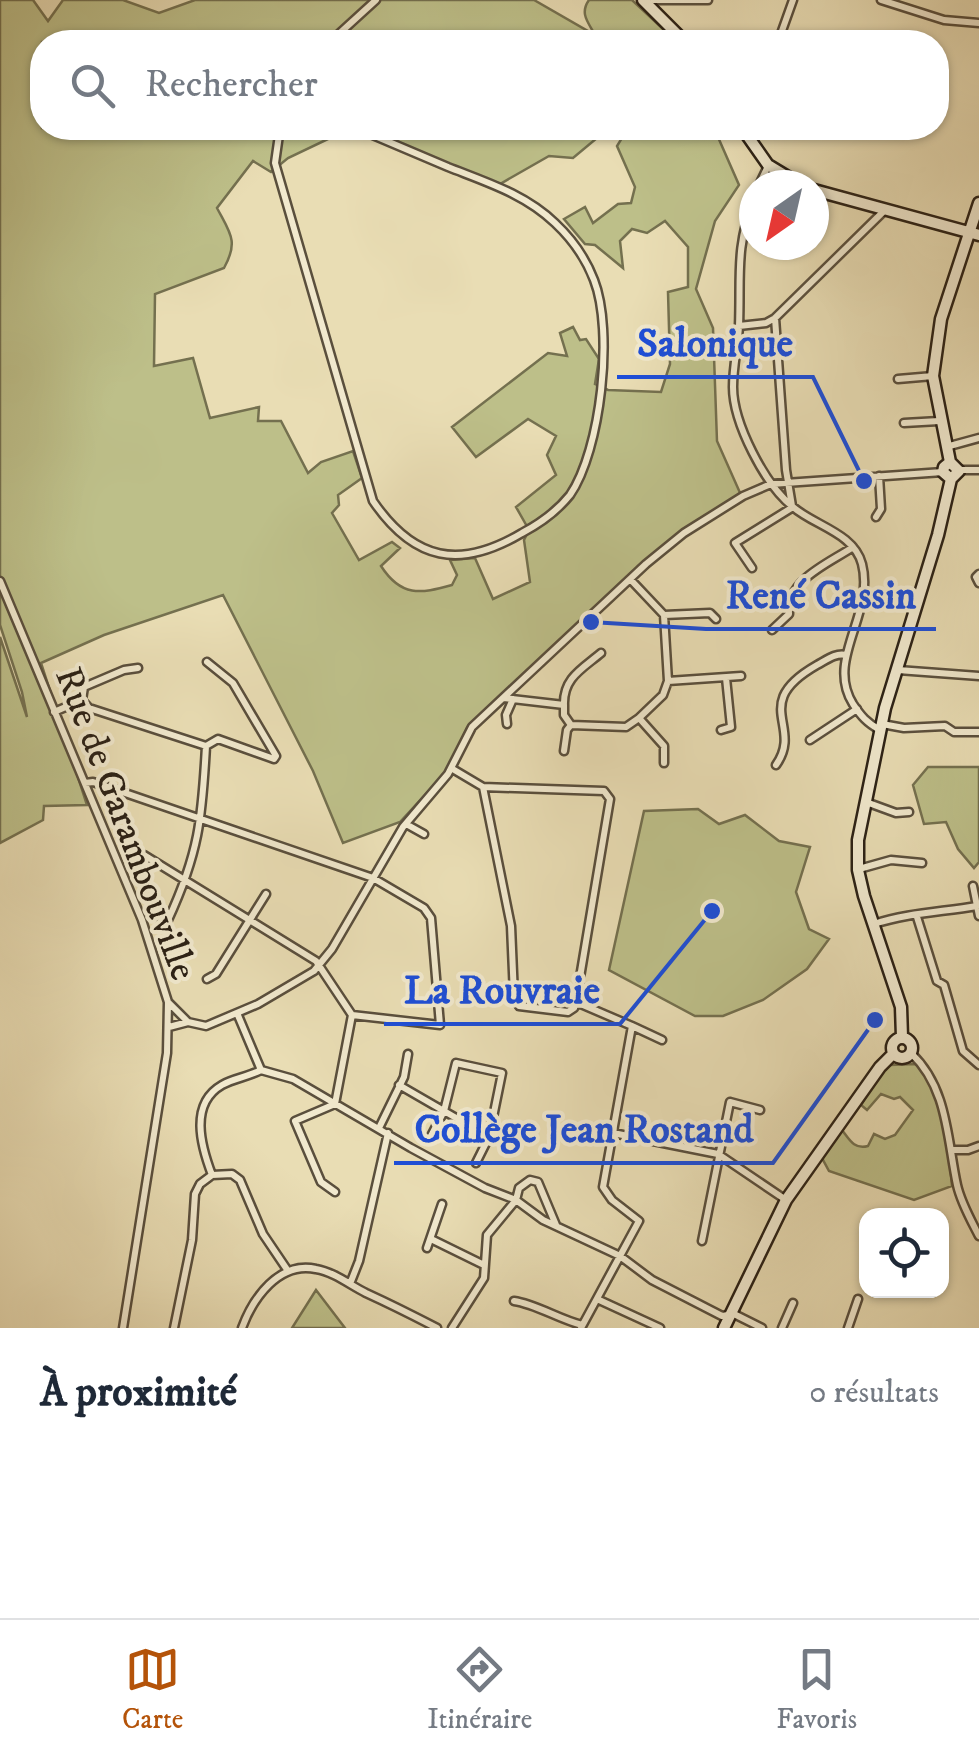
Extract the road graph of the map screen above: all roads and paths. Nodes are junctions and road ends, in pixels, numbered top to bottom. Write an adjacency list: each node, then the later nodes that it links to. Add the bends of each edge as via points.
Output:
1 (376, 0): 8 (street)
2 (643, 0): 6 (street)
3 (708, 0): 6 (street)
4 (793, 0): 10 (street)
5 (881, 0): 7 (street)
6 (656, 4): 9 (street)
7 (979, 24)
8 (343, 30)
9 (676, 30)
10 (782, 30)
11 (278, 140): 12 (street, via 275,164 373,500 390,526 431,551 458,557 496,549 569,496 595,436 604,338 594,280 570,240 532,204)
12 (385, 140)
13 (750, 140): 14 (street)
14 (768, 165): 15 (street); 16 (street)
15 (766, 170)
16 (776, 170)
17 (829, 194): 19 (street)
18 (979, 203): 20 (street)
19 (886, 209): 20 (street); 22 (street)
20 (974, 233): 24 (street, via 941,318)
21 (739, 255): 23 (street)
22 (775, 318): 23 (street); 33 (street)
23 (739, 326): 34 (street, via 733,390 738,417)
24 (932, 376): 25 (street); 26 (street)
25 (898, 379)
26 (939, 421): 27 (street); 29 (street)
27 (904, 423)
28 (979, 438): 29 (street)
29 (946, 447): 31 (street)
30 (979, 470): 31 (street)
31 (951, 471): 32 (street); 50 (street)
32 (879, 476): 33 (street); 36 (street)
33 (788, 481): 34 (street); 35 (street)
34 (771, 484): 35 (street); 40 (street, via 684,533)
35 (793, 507): 37 (street); 38 (street, via 735,542)
36 (876, 517)
37 (853, 547): 45 (street, via 795,586 790,614); 47 (street, via 864,591)
38 (752, 568)
39 (979, 574): 42 (street)
40 (630, 579): 43 (street); 55 (street)
41 (0, 581): 60 (street, Rue de Garambouville)
42 (979, 583)
43 (664, 615): 44 (street); 54 (street)
44 (716, 618)
45 (772, 630)
46 (600, 653): 58 (street, via 568,681)
47 (846, 654): 59 (street, via 842,682); 73 (street, via 823,661 784,692 784,754)
48 (207, 662): 67 (street, via 233,683)
49 (138, 668): 56 (street, via 84,688)
50 (897, 670): 52 (street); 64 (street)
51 (741, 676): 53 (street)
52 (979, 676)
53 (726, 678): 54 (street); 65 (street, via 731,728)
54 (668, 681): 61 (street)
55 (502, 698): 57 (street); 74 (street, via 472,727)
56 (82, 700): 60 (street); 69 (street, via 89,708)
57 (513, 700): 58 (street); 62 (street)
58 (564, 704): 63 (street)
59 (857, 710): 64 (street); 68 (street)
60 (54, 712): 75 (street, Rue de Garambouville)
61 (639, 718): 63 (street, via 626,728); 72 (street, via 664,746)
62 (507, 724)
63 (571, 725): 71 (street)
64 (880, 726): 66 (street); 77 (street)
65 (721, 730)
66 (979, 732)
67 (265, 739): 70 (street); 70 (street, via 274,759)
68 (810, 740)
69 (206, 746): 70 (street, via 218,739); 79 (street)
70 (245, 750)
71 (564, 751)
72 (664, 763)
73 (776, 765)
74 (452, 768): 76 (street); 80 (street)
75 (85, 783): 79 (street); 97 (street, Rue de Garambouville)
76 (483, 787): 98 (street, via 518,1006 568,1012); 98 (street, via 608,794)
77 (865, 802): 78 (street); 84 (street)
78 (910, 812)
79 (202, 819): 85 (street); 86 (street)
80 (406, 824): 81 (street); 85 (street)
81 (424, 834)
82 (136, 856): 86 (street)
83 (922, 863): 84 (street, via 892,860)
84 (858, 870): 94 (street)
85 (373, 878): 95 (street); 100 (street, via 430,914 440,1025)
86 (186, 881): 92 (street); 93 (street)
87 (973, 886): 89 (street)
88 (266, 894): 92 (street)
89 (976, 906): 90 (street); 91 (street)
90 (979, 916)
91 (918, 917): 94 (street); 109 (street, via 962,1051)
92 (250, 919): 95 (street); 96 (street)
93 (160, 924)
94 (874, 924): 104 (street, via 901,1006)
95 (320, 965): 99 (street); 100 (street)
96 (207, 979)
97 (168, 1002): 101 (street); 103 (street, Rue de Garambouville)
98 (576, 1002): 102 (street)
99 (238, 1013): 101 (street, via 206,1026); 110 (street)
100 (352, 1015): 114 (street)
101 (188, 1022): 103 (street)
102 (632, 1026): 105 (street); 120 (street)
103 (169, 1027): 145 (street, Rue de Garambouville)
104 (902, 1037): 106 (street, via 912,1043); 108 (street, via 893,1044)
105 (662, 1040)
106 (911, 1053): 108 (street); 124 (street, via 932,1080)
107 (408, 1054): 111 (street)
108 (894, 1054): 130 (street)
109 (979, 1065)
110 (261, 1070): 114 (street, via 293,1079); 127 (street, via 221,1086 204,1106 201,1134)
111 (399, 1086): 116 (street); 118 (street)
112 (732, 1089): 113 (street)
113 (730, 1102): 115 (street); 125 (street)
114 (335, 1104): 118 (street); 128 (street, via 294,1121 322,1182)
115 (760, 1110)
116 (444, 1111): 121 (street); 121 (street, via 456,1063 502,1073); 122 (street)
117 (583, 1127): 120 (street)
118 (379, 1128): 119 (street)
119 (388, 1133): 129 (street); 138 (street)
120 (612, 1133): 125 (street); 135 (street, via 603,1187 639,1221)
121 (489, 1137): 126 (street)
122 (430, 1138)
123 (979, 1146): 124 (street)
124 (952, 1150): 133 (street, via 958,1186)
125 (718, 1154): 130 (street); 134 (street)
126 (476, 1163)
127 (212, 1174): 137 (street, via 240,1180); 146 (street, via 195,1194)
128 (335, 1192)
129 (516, 1200): 132 (street); 132 (street, via 519,1188 538,1182); 136 (street, via 487,1234)
130 (786, 1200): 143 (street)
131 (442, 1204): 136 (street, via 429,1243)
132 (556, 1227): 135 (street)
133 (979, 1236)
134 (702, 1242)
135 (620, 1256): 139 (street); 143 (street, via 652,1280)
136 (484, 1266): 149 (street, via 484,1278)
137 (288, 1272): 138 (street, via 317,1269); 147 (street, via 257,1297)
138 (350, 1284): 148 (street)
139 (597, 1299): 144 (street); 150 (street)
140 (858, 1299): 154 (street)
141 (514, 1301): 144 (street)
142 (792, 1303): 153 (street)
143 (730, 1315): 151 (street); 152 (street)
144 (581, 1326)
145 (123, 1328)
146 (174, 1328)
147 (242, 1328)
148 (437, 1328)
149 (452, 1328)
150 (660, 1328)
151 (724, 1328)
152 (762, 1328)
153 (782, 1328)
154 (848, 1328)

